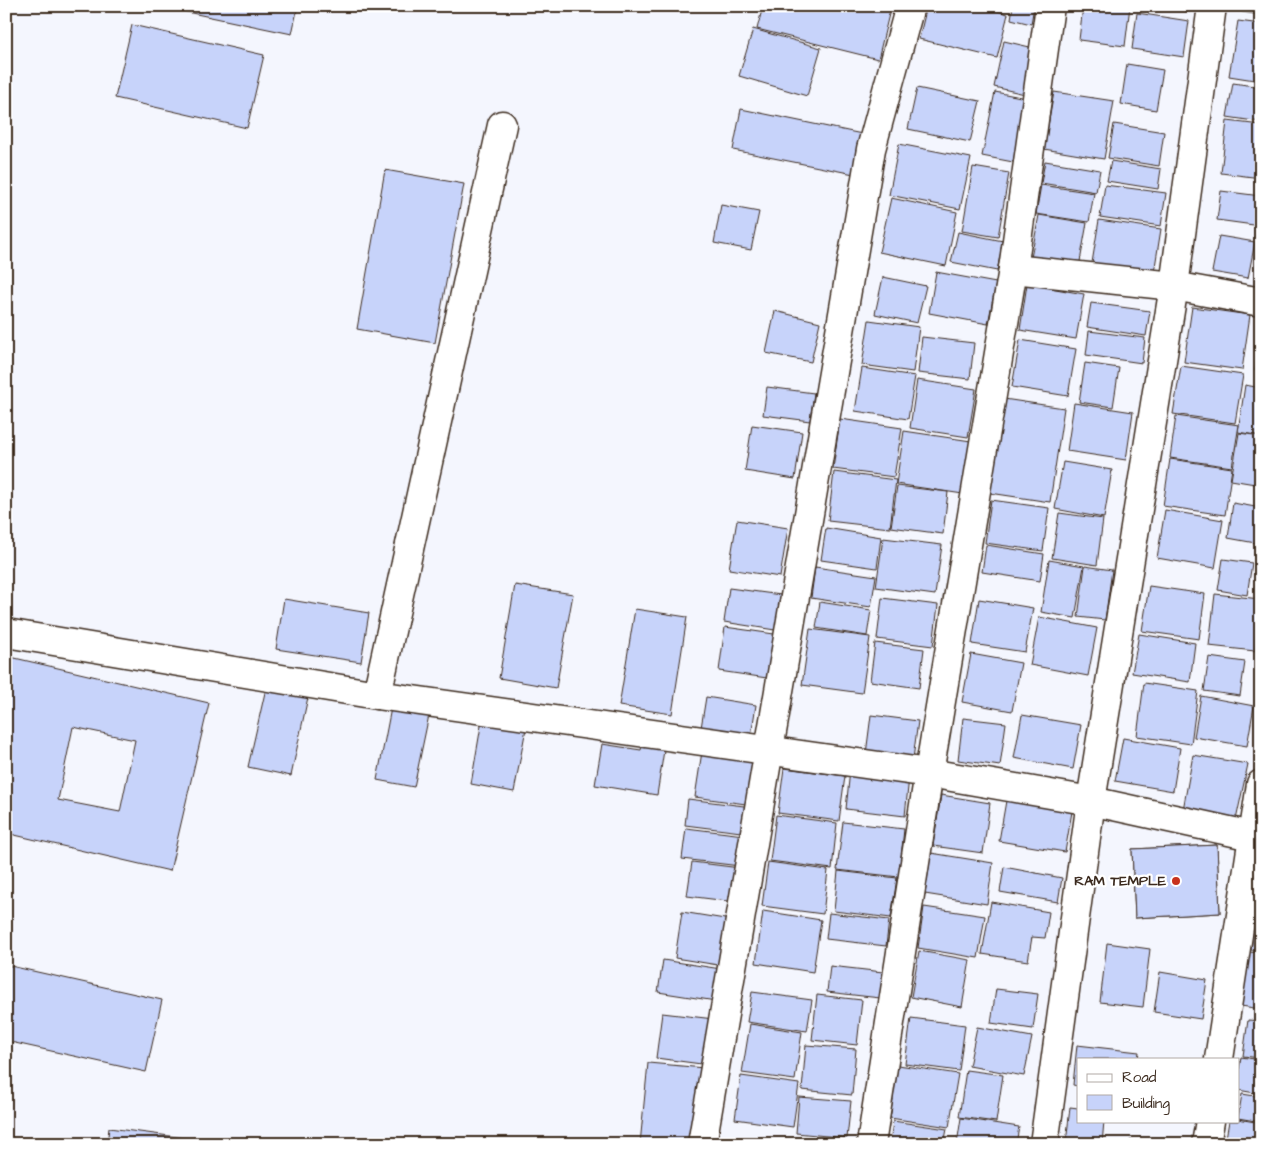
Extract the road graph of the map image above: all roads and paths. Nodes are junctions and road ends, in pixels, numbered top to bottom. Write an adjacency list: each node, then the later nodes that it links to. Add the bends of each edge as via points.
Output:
1 (910, 6): 10 (street, via 872,149)
2 (1050, 6): 5 (street)
3 (1212, 6): 6 (street)
4 (502, 126): 9 (street)
5 (1013, 269): 6 (street); 11 (street)
6 (1174, 286): 7 (street); 13 (street)
7 (1261, 302)
8 (6, 633): 9 (street)
9 (377, 695): 10 (street)
10 (770, 751): 11 (street); 17 (street)
11 (929, 773): 13 (street); 18 (street)
12 (1261, 784): 14 (street)
13 (1090, 801): 14 (street); 19 (street)
14 (1256, 837): 15 (street)
15 (1219, 1058)
16 (1210, 1122): 20 (street)
17 (702, 1144)
18 (871, 1144)
19 (1044, 1144)
20 (1206, 1144)

